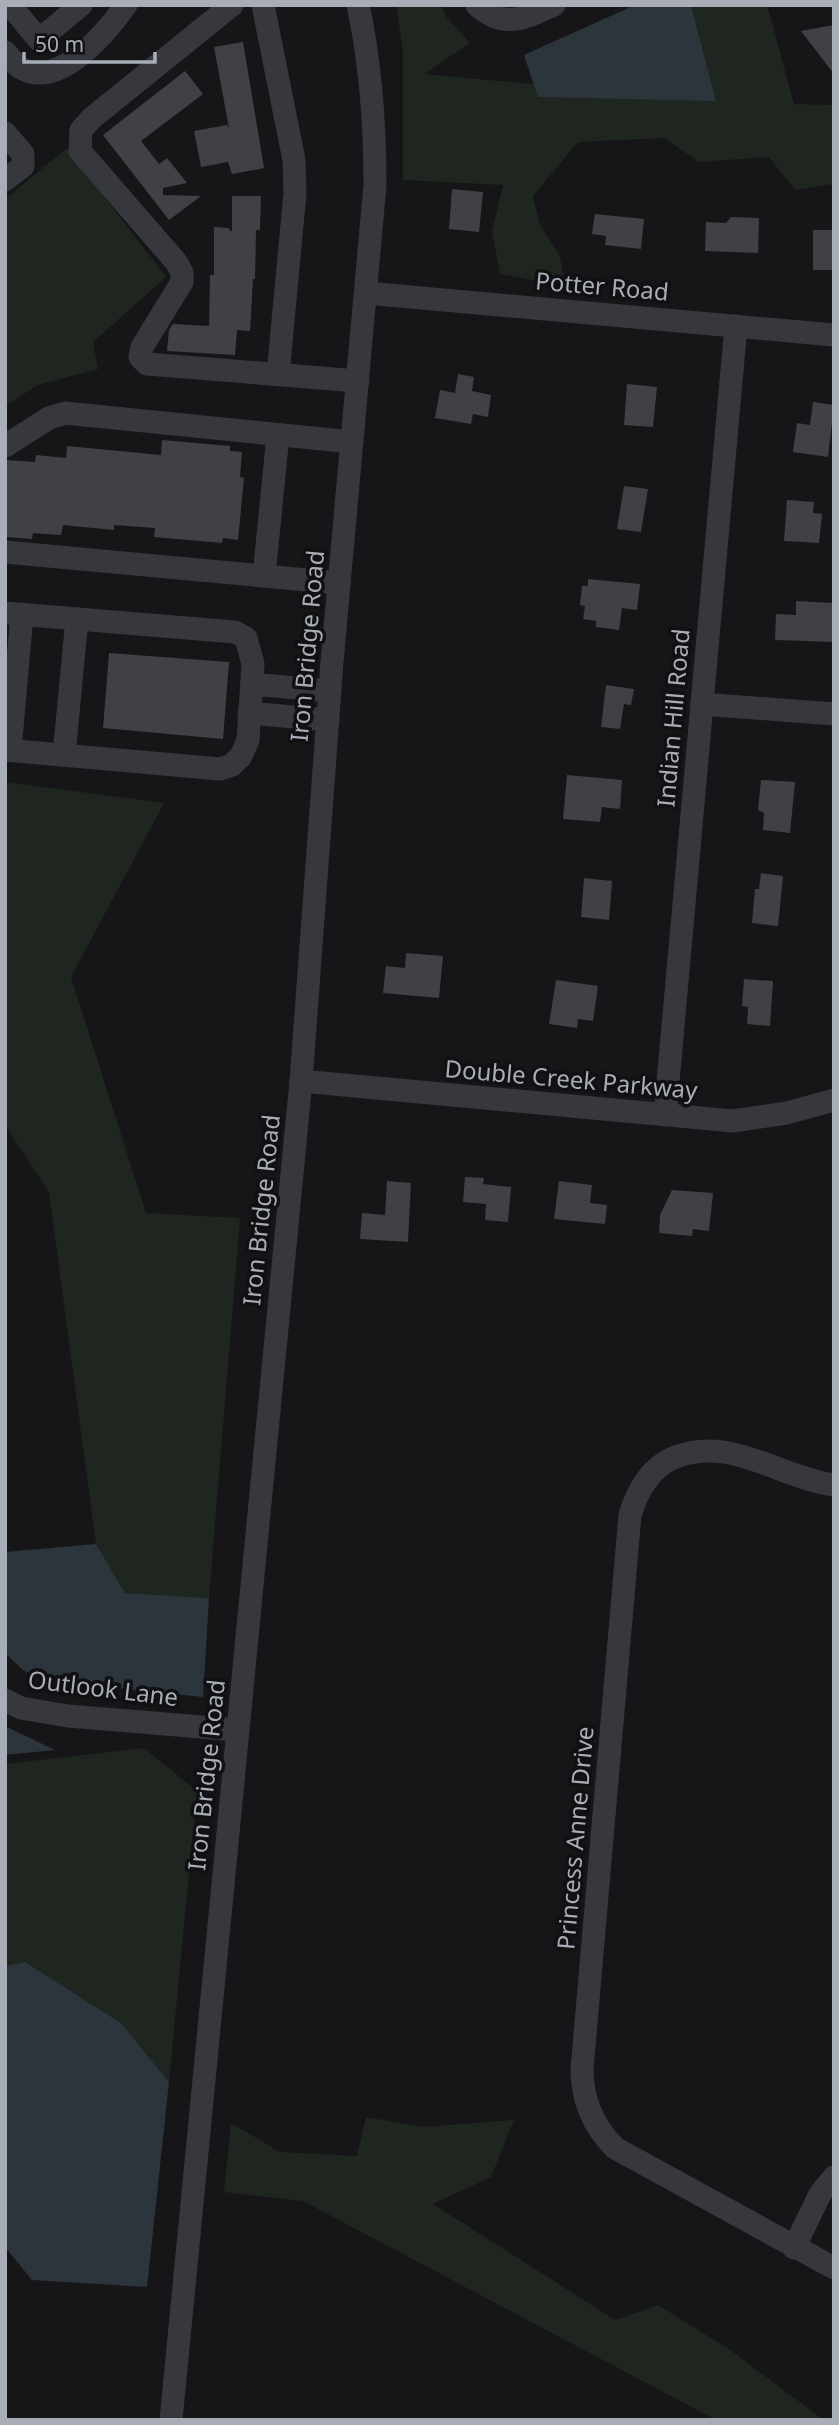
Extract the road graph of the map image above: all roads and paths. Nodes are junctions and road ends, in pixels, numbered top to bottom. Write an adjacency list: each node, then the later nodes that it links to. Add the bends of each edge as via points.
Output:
1 (10, 5): 7 (street, via 39,40)
2 (125, 5): 9 (street, via 110,27 56,70 22,69)
3 (232, 5): 15 (street, via 92,118 81,130 80,151 182,272 182,282 140,357 147,363)
4 (262, 5): 15 (street, via 294,160)
5 (358, 5): 12 (street, Iron Bridge Road, via 375,126)
6 (477, 5): 8 (street, via 488,15 505,20 523,19)
7 (80, 6)
8 (551, 6)
9 (5, 52)
10 (5, 133): 11 (street, via 23,154 23,166)
11 (5, 180)
12 (366, 293): 13 (street, Potter Road); 16 (street, Iron Bridge Road)
13 (736, 326): 14 (street, Potter Road); 27 (street, Indian Hill Road)
14 (834, 335)
15 (278, 374): 16 (street)
16 (358, 381): 18 (street, Iron Bridge Road)
17 (278, 435): 18 (street); 19 (street, via 65,413); 21 (street)
18 (352, 442): 22 (street, Iron Bridge Road)
19 (5, 446)
20 (5, 552): 21 (street)
21 (264, 576): 22 (street)
22 (340, 583): 26 (street, Iron Bridge Road)
23 (14, 614): 24 (street); 31 (street)
24 (77, 619): 25 (street, via 235,632 246,638 251,650); 32 (street)
25 (252, 684): 26 (street); 28 (street)
26 (330, 691): 30 (street, Iron Bridge Road)
27 (702, 704): 29 (street); 35 (street, Indian Hill Road)
28 (250, 713): 30 (street); 32 (street, via 248,740 241,756 220,769)
29 (834, 714)
30 (328, 720): 33 (street, Iron Bridge Road)
31 (8, 750): 32 (street)
32 (64, 755)
33 (301, 1081): 35 (street, Double Creek Parkway); 38 (street, Iron Bridge Road)
34 (834, 1100): 35 (street, Double Creek Parkway, via 745,1120)
35 (665, 1115)
36 (834, 1485): 40 (street, Princess Anne Drive, via 731,1452 699,1450 656,1469 635,1499 582,2069 593,2120 615,2148)
37 (5, 1700): 38 (street, Outlook Lane, via 21,1708 68,1716)
38 (238, 1730): 42 (street, Iron Bridge Road)
39 (834, 2177): 40 (street, via 820,2194)
40 (794, 2248): 41 (street, Princess Anne Drive)
41 (834, 2268)
42 (171, 2420)

